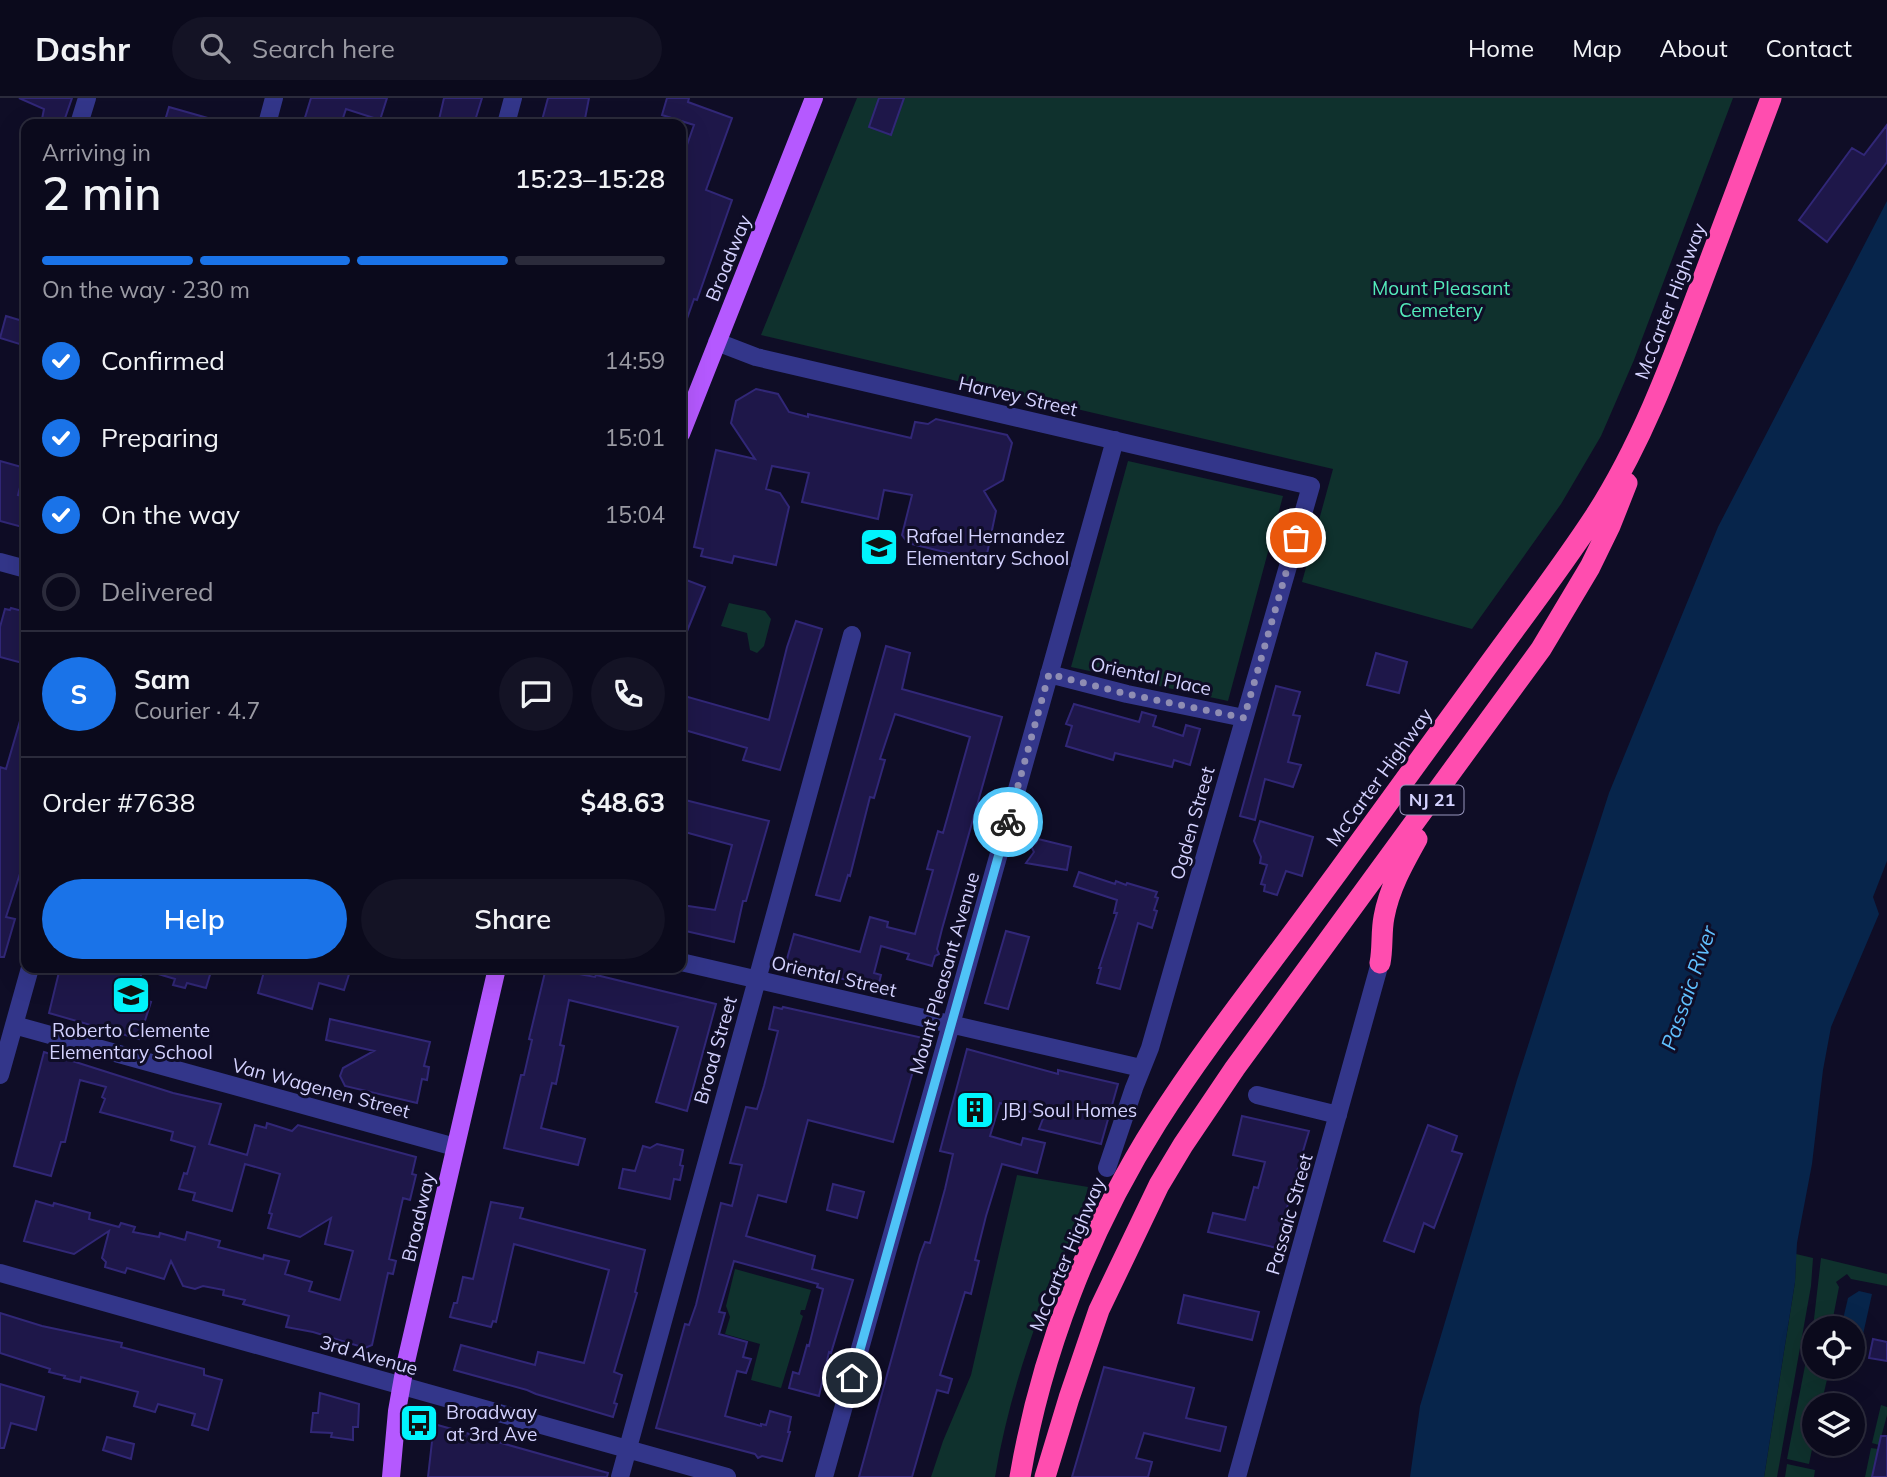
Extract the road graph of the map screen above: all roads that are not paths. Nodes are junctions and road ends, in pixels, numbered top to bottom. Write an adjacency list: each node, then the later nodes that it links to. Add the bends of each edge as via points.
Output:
1 (87, 98): 6 (street)
2 (274, 98): 7 (street)
3 (513, 98): 8 (street)
4 (814, 98): 9 (main road, Broadway)
5 (1771, 98): 18 (highway, McCarter Highway / NJ 21, via 1610,526 1566,610); 39 (highway, McCarter Highway / NJ 21, via 1675,354 1619,477 1536,599 1208,1047 1154,1127 1107,1213 1069,1298 1039,1391)
6 (81, 119)
7 (268, 119)
8 (507, 119)
9 (717, 342): 10 (main road, Broadway); 11 (street, Harvey Street, via 756,357)
10 (686, 421)
11 (1115, 440): 12 (street, Harvey Street); 16 (street, Mount Pleasant Avenue)
12 (1311, 486): 17 (street, Ogden Street)
13 (0, 562): 14 (street)
14 (21, 568)
15 (852, 635): 23 (street, Broad Street)
16 (1049, 674): 17 (street, Oriental Place); 25 (street, Mount Pleasant Avenue)
17 (1244, 718): 26 (street, Ogden Street)
18 (1458, 764): 20 (highway, via 1394,883 1384,917); 40 (highway, McCarter Highway / NJ 21, via 1228,1078 1160,1185 1099,1310)
19 (686, 963): 23 (street, Oriental Street)
20 (1380, 963): 29 (street, Passaic Street)
21 (29, 973): 24 (street)
22 (497, 973): 30 (main road, Broadway)
23 (757, 980): 25 (street, Oriental Street); 34 (street, Broad Street)
24 (14, 1025): 27 (street); 30 (street, Van Wagenen Street)
25 (951, 1025): 26 (street, Oriental Street); 38 (street, Mount Pleasant Avenue)
26 (1142, 1068): 31 (street, Ogden Street)
27 (0, 1075)
28 (1257, 1095): 29 (street)
29 (1338, 1115): 41 (street, Passaic Street)
30 (455, 1147): 33 (main road, Broadway)
31 (1107, 1168)
32 (0, 1273): 33 (street, 3rd Avenue)
33 (401, 1385): 34 (street, 3rd Avenue); 35 (main road, Broadway)
34 (626, 1449): 36 (street, Broad Street); 37 (street, 3rd Avenue)
35 (391, 1477)
36 (620, 1477)
37 (727, 1477)
38 (824, 1477)
39 (1020, 1477)
40 (1045, 1477)
41 (1237, 1477)

